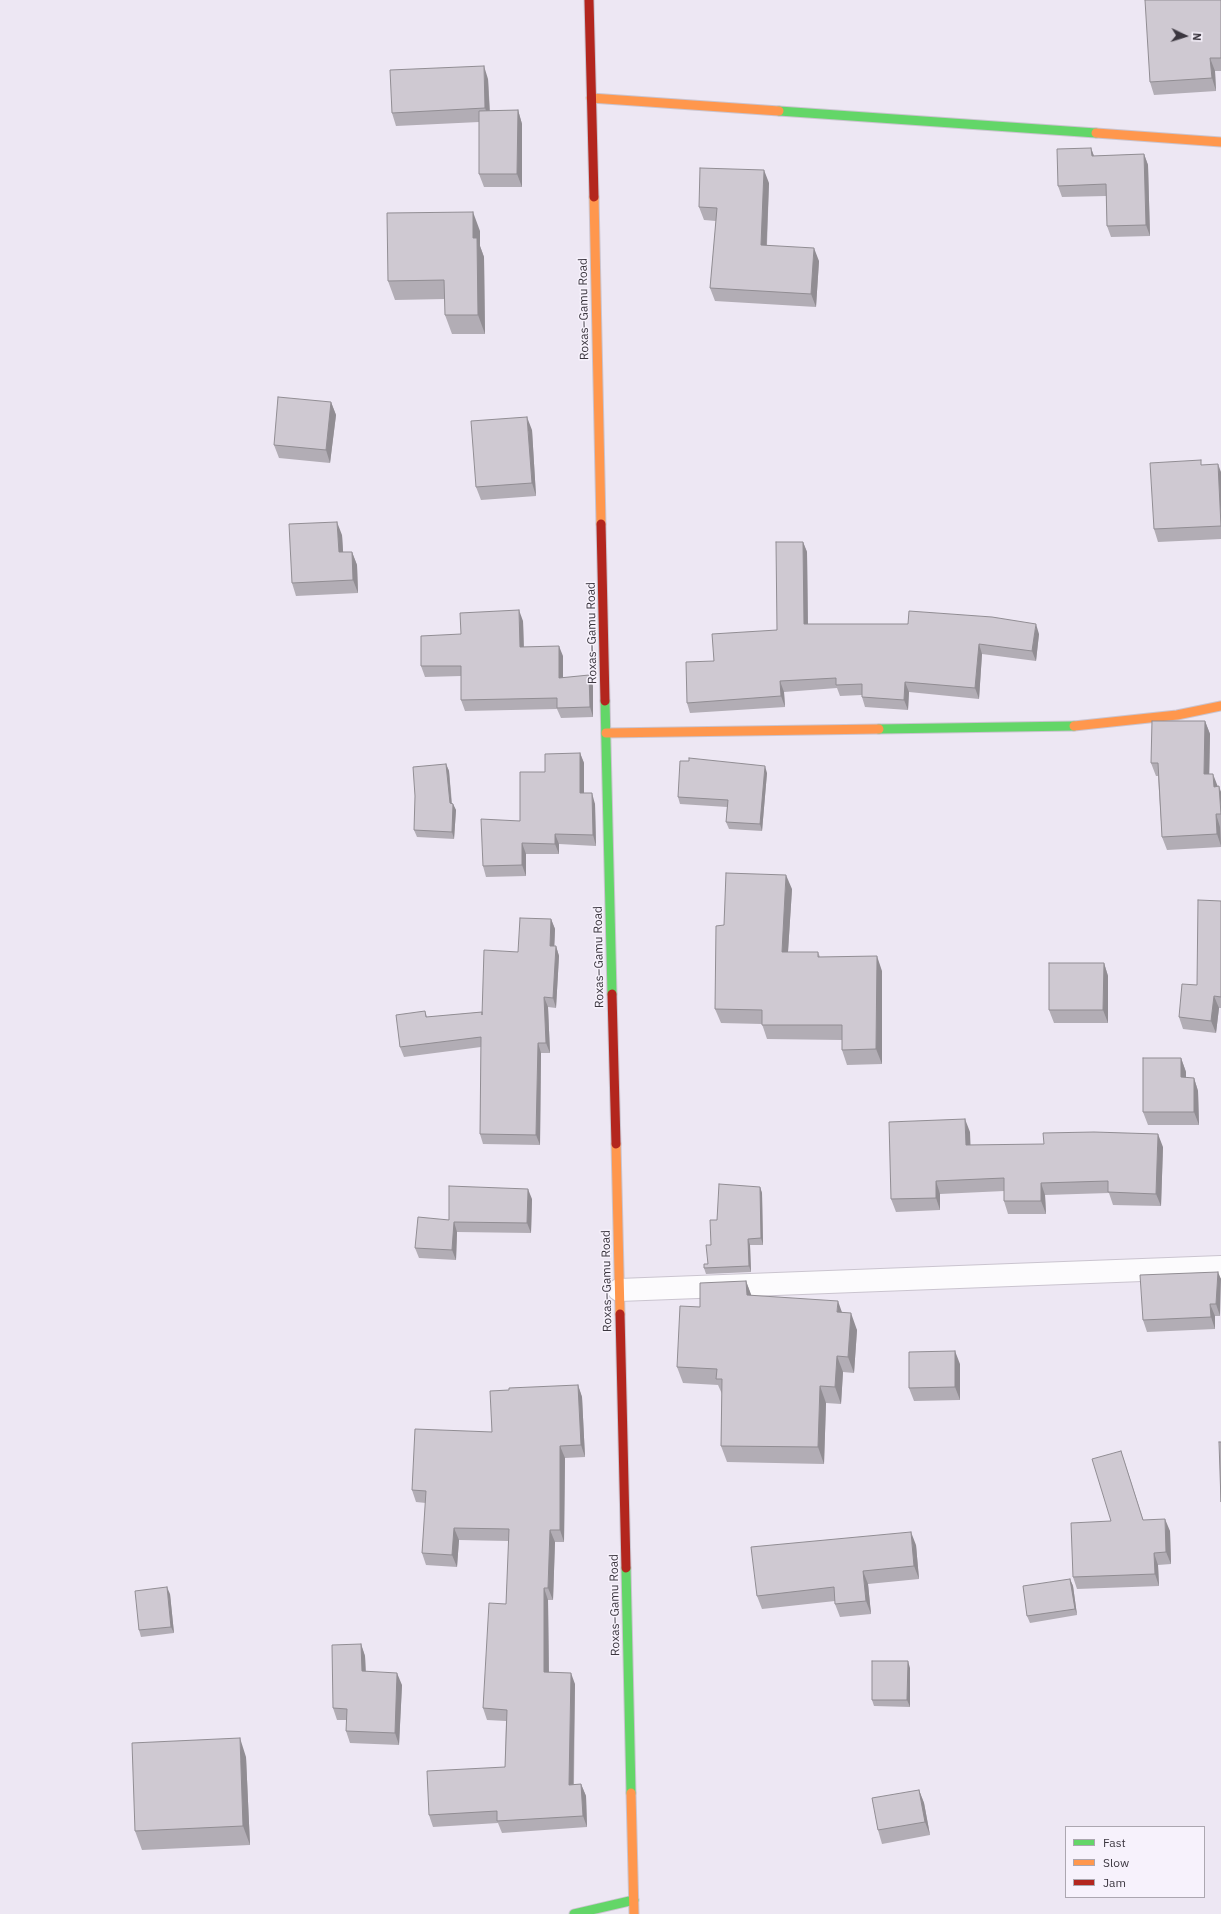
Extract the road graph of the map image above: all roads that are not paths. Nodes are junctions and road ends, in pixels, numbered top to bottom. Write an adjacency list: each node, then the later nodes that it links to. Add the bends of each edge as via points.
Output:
1 (589, 0): 2 (main road, Roxas–Gamu Road)
2 (591, 98): 3 (main road); 5 (main road, Roxas–Gamu Road)
3 (1221, 142)
4 (1221, 706): 5 (main road, via 1177,715 1083,726)
5 (606, 733): 7 (main road, Roxas–Gamu Road)
6 (1221, 1267): 7 (street)
7 (619, 1290): 8 (main road, Roxas–Gamu Road)
8 (634, 1900): 9 (main road); 10 (main road, Roxas–Gamu Road)
9 (574, 1914)
10 (634, 1914)

